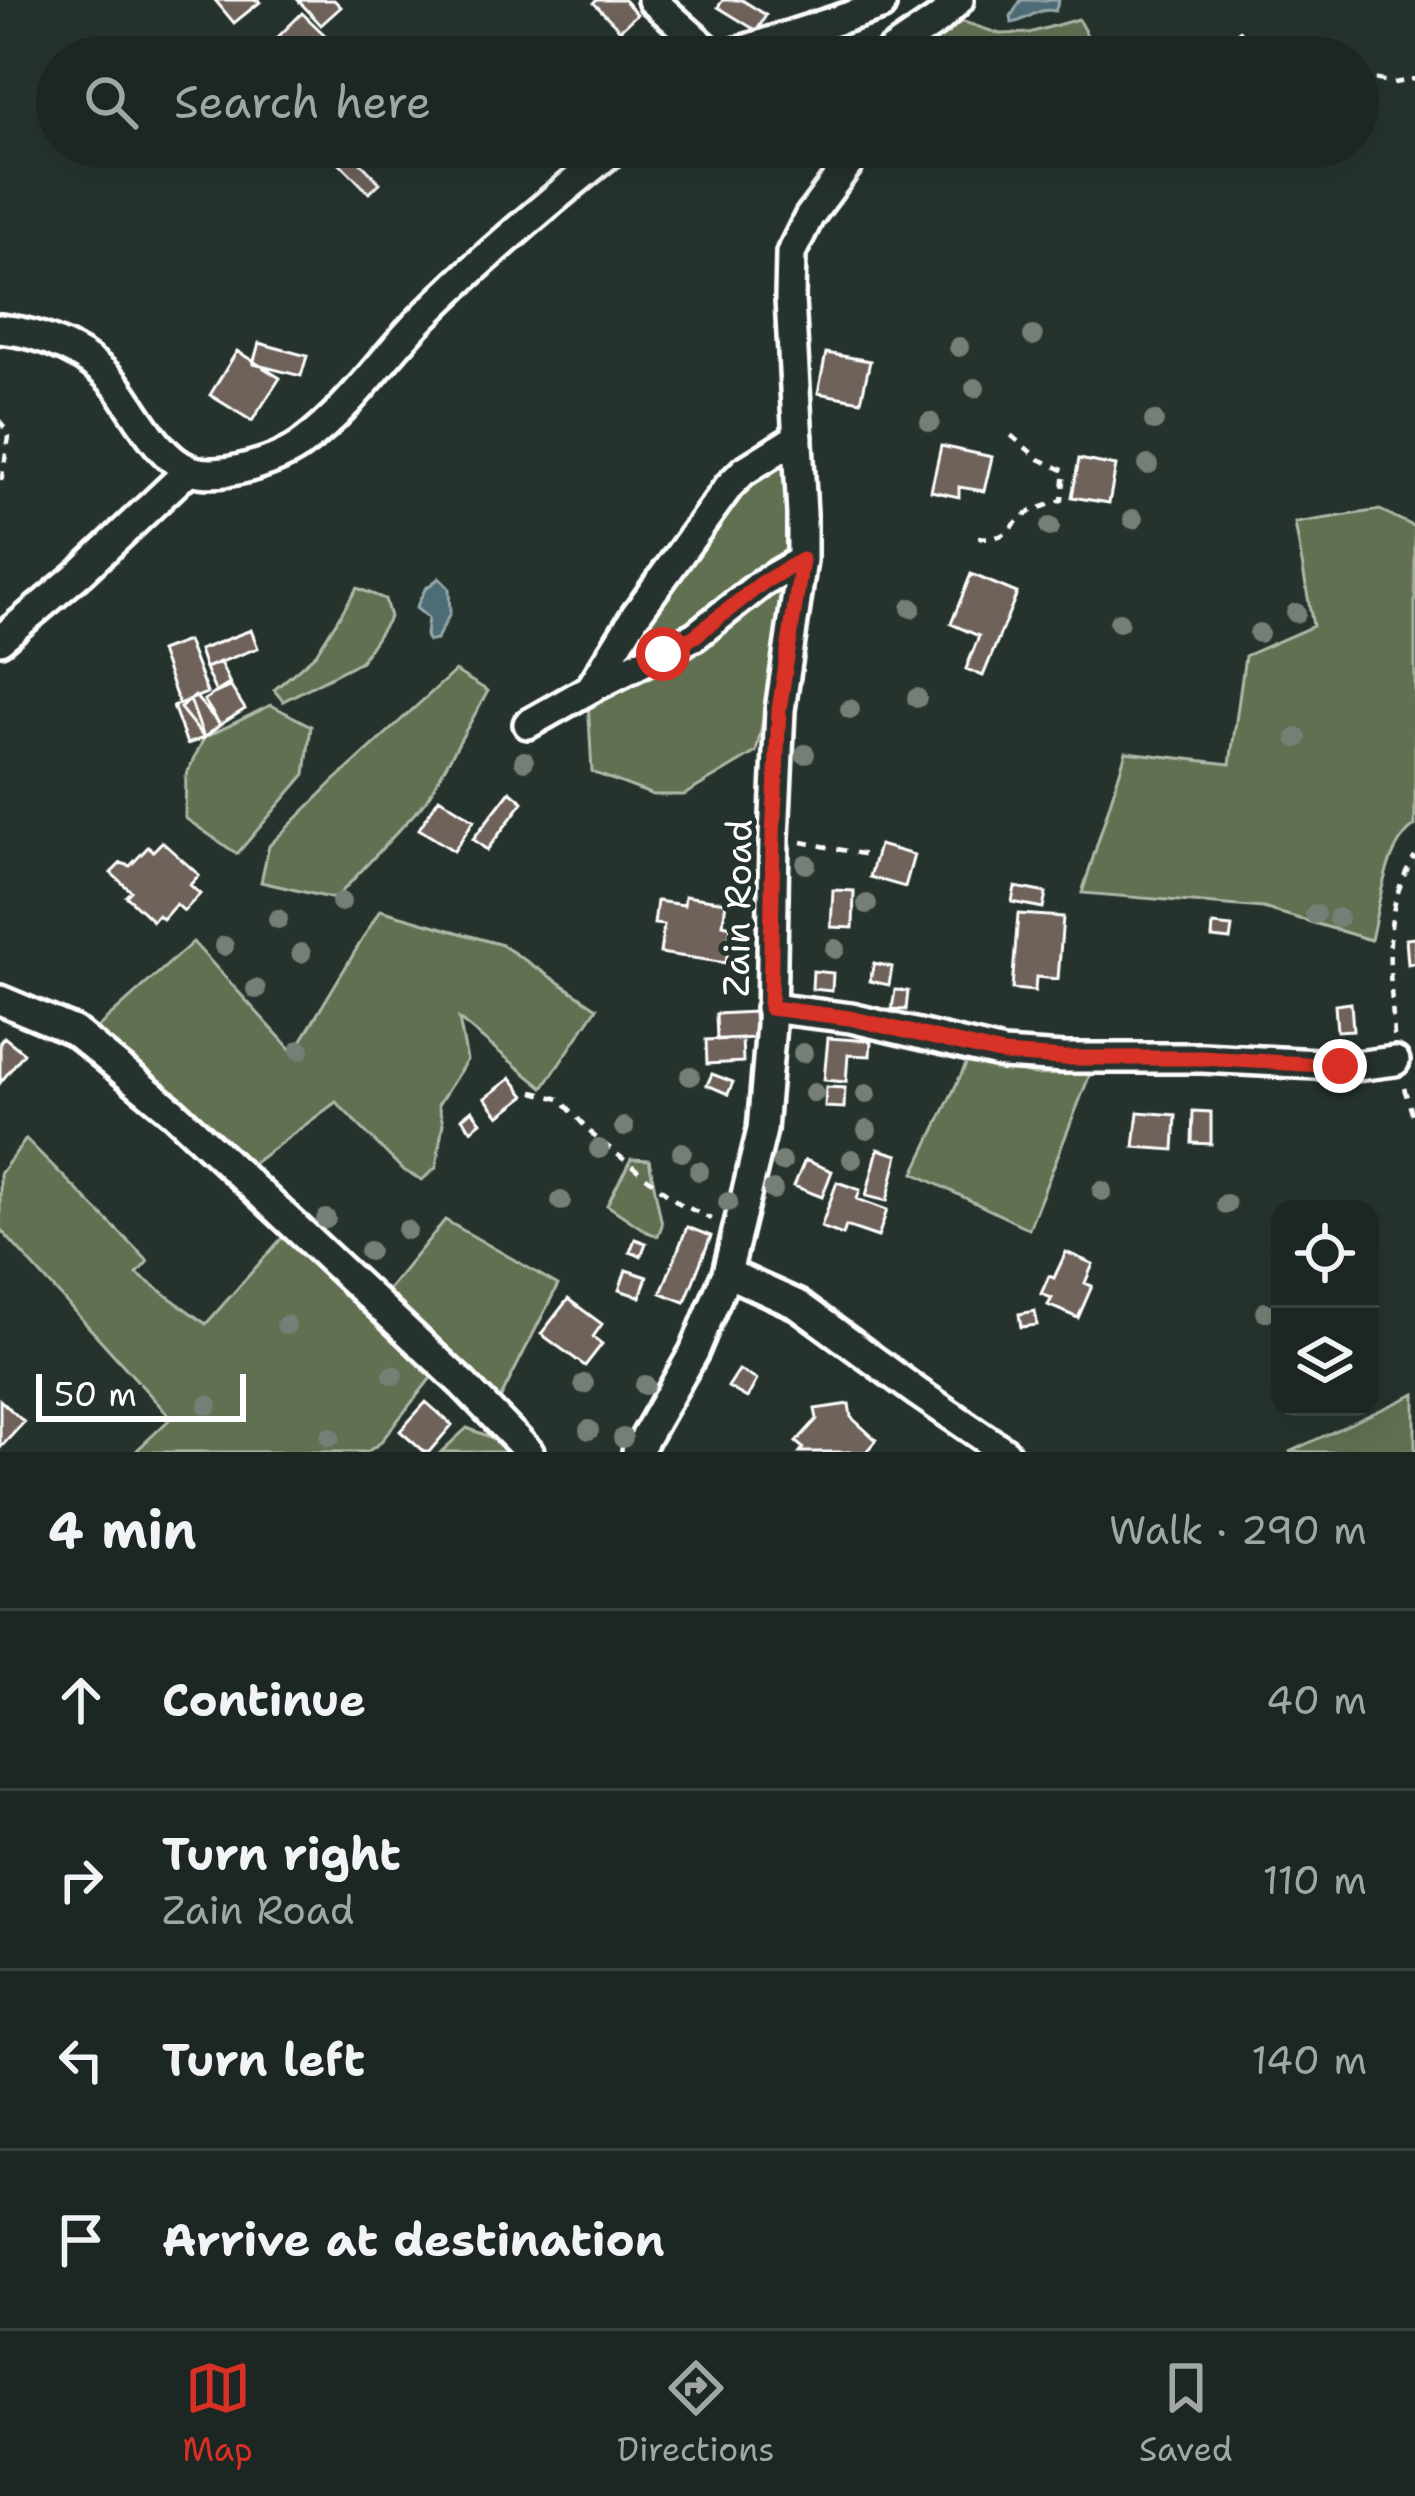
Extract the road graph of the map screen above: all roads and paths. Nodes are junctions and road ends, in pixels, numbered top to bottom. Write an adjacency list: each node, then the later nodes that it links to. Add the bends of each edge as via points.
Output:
1 (652, 0): 5 (street)
2 (959, 0): 8 (street)
3 (880, 3): 6 (street); 7 (street)
4 (1238, 30): 9 (path)
5 (694, 36)
6 (782, 36)
7 (886, 36)
8 (915, 36)
9 (1243, 36)
10 (1415, 79): 11 (path)
11 (1379, 80)
12 (591, 168): 18 (street, via 422,318 303,444 236,470)
13 (845, 168): 17 (street, Zain Road, via 791,253)
14 (0, 328): 18 (street, via 52,340 101,370 148,433)
15 (0, 420): 19 (path, via 9,437)
16 (1007, 432): 20 (path, via 1065,471 1061,500 1026,513 994,539)
17 (798, 437): 21 (street, Zain Road); 23 (street, via 729,486)
18 (189, 470): 22 (street)
19 (0, 488)
20 (978, 537)
21 (802, 560): 23 (street, via 695,636); 25 (street, Zain Road, via 779,710)
22 (0, 640)
23 (590, 689): 24 (street)
24 (528, 724)
25 (773, 837): 26 (path); 29 (street, Zain Road)
26 (867, 855)
27 (1415, 856): 30 (path, via 1388,931)
28 (0, 1000): 35 (street, via 74,1031 172,1112)
29 (770, 1008): 30 (street, via 1003,1054); 33 (street, Zain Road, via 762,1130)
30 (1395, 1061): 32 (path)
31 (533, 1092): 33 (path, via 560,1100 679,1203)
32 (1415, 1122)
33 (738, 1232): 34 (street, Zain Road)
34 (727, 1273): 36 (street, Zain Road, via 694,1352); 37 (street, via 798,1305)
35 (529, 1452)
36 (637, 1452)
37 (1005, 1452)

